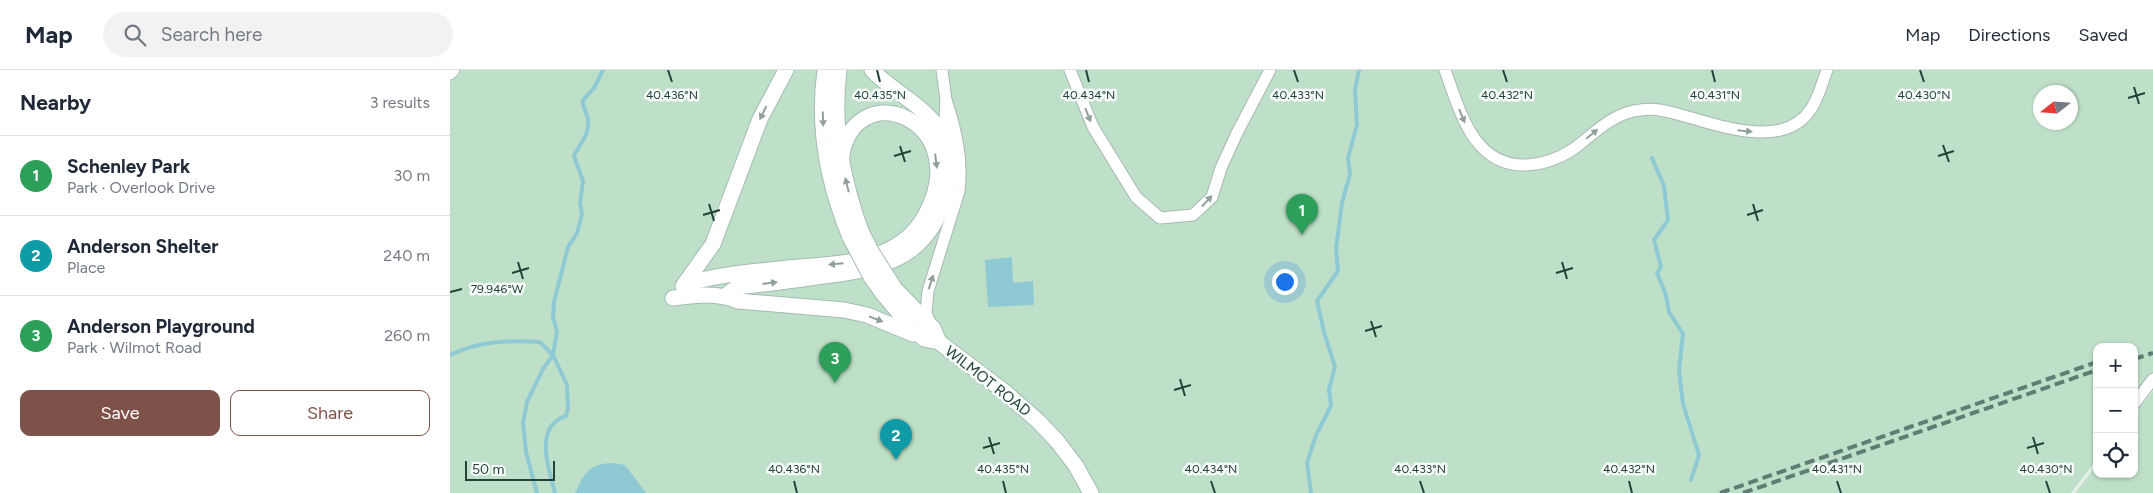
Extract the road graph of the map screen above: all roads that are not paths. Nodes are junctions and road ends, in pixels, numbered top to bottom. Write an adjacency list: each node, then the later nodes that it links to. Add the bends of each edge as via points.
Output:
1 (454, 70): 11 (street)
2 (786, 70): 16 (main road, one-way to 16, via 760,119)
3 (825, 70): 15 (main road, WILMOT ROAD, one-way to 15, via 824,141 835,195)
4 (839, 70): 14 (main road, WILMOT ROAD, via 836,111)
5 (872, 70): 13 (main road, via 933,122)
6 (942, 70): 12 (street)
7 (1070, 70): 8 (street, one-way to 8, via 1093,126 1136,197 1160,218 1193,215 1212,197 1221,168)
8 (1270, 70)
9 (1445, 70): 10 (street, one-way to 10, via 1464,122 1481,148 1510,164 1522,165 1542,164 1562,156 1620,114 1640,110 1659,109 1741,131 1780,130 1810,111)
10 (1827, 70)
11 (450, 74)
12 (946, 100): 13 (street); 20 (street, one-way to 12, via 926,313 928,290 961,175 958,145)
13 (944, 139): 19 (main road, one-way to 13, via 737,287 869,270 912,250 932,225 944,200 948,170)
14 (841, 162): 15 (main road, WILMOT ROAD, one-way to 14); 17 (main road, one-way to 17, via 842,148 850,133 870,116 900,114 921,126 933,146 937,173 926,215 909,236 888,251 864,260)
15 (856, 234): 20 (main road, WILMOT ROAD, bridge, via 876,260 889,292)
16 (713, 244): 17 (main road); 18 (main road)
17 (721, 276): 18 (main road); 19 (main road)
18 (686, 284): 19 (main road, via 673,298)
19 (725, 296): 20 (main road, one-way to 20, via 738,301 844,310)
20 (932, 337): 23 (main road, WILMOT ROAD, via 1038,421 1076,466)
21 (2153, 379): 22 (street)
22 (2138, 399)
23 (1091, 493)

